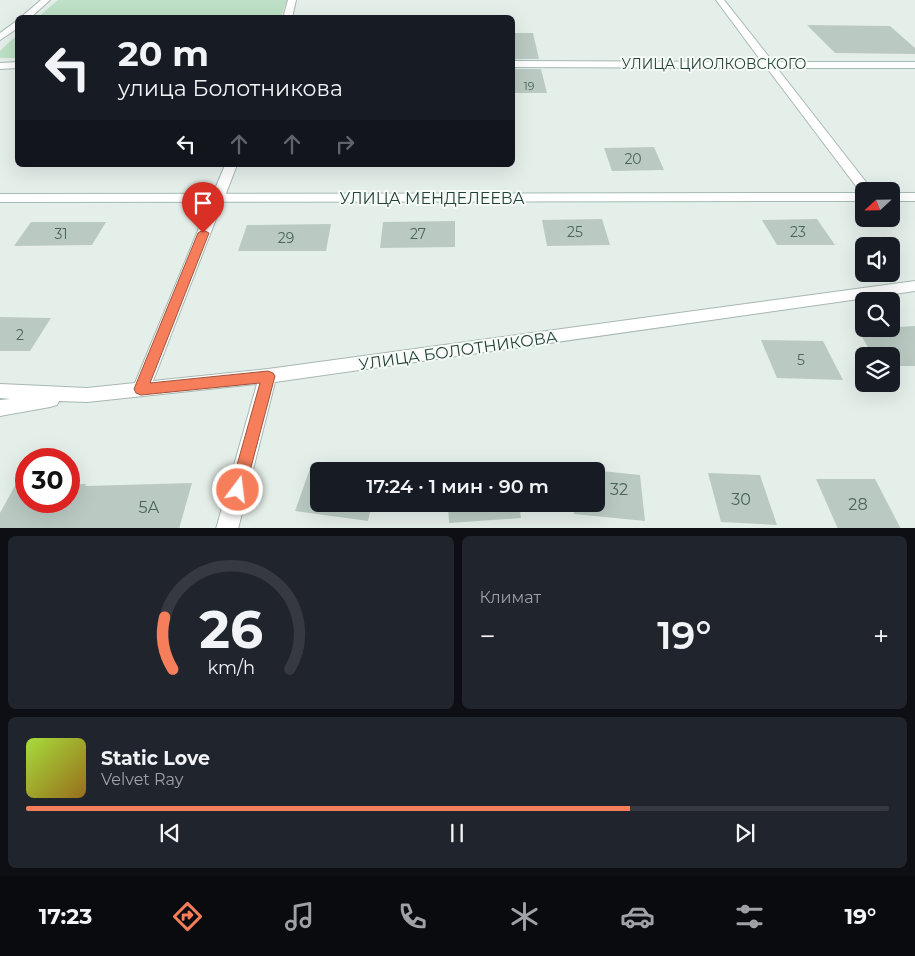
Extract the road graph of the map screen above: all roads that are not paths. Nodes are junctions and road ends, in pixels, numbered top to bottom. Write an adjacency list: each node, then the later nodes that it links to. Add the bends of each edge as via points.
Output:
1 (46, 0): 4 (street)
2 (292, 0): 5 (street)
3 (720, 0): 9 (street)
4 (28, 15)
5 (288, 15)
6 (15, 25): 7 (street)
7 (0, 37)
8 (515, 64): 9 (street, УЛИЦА ЦИОЛКОВСКОГО)
9 (768, 64): 10 (street, УЛИЦА ЦИОЛКОВСКОГО); 14 (street)
10 (915, 65)
11 (0, 66): 12 (street)
12 (15, 66)
13 (230, 167): 19 (street)
14 (860, 182)
15 (855, 197): 19 (street, УЛИЦА МЕНДЕЛЕЕВА)
16 (900, 197): 17 (street)
17 (915, 197)
18 (0, 198): 19 (street, УЛИЦА МЕНДЕЛЕЕВА)
19 (217, 198): 22 (street)
20 (915, 286): 21 (street, УЛИЦА БОЛОТНИКОВА)
21 (268, 376): 22 (street, УЛИЦА БОЛОТНИКОВА); 26 (street)
22 (141, 389): 24 (street, УЛИЦА БОЛОТНИКОВА)
23 (0, 391): 24 (street, УЛИЦА БОЛОТНИКОВА)
24 (86, 394): 25 (street)
25 (0, 408)
26 (227, 528)

